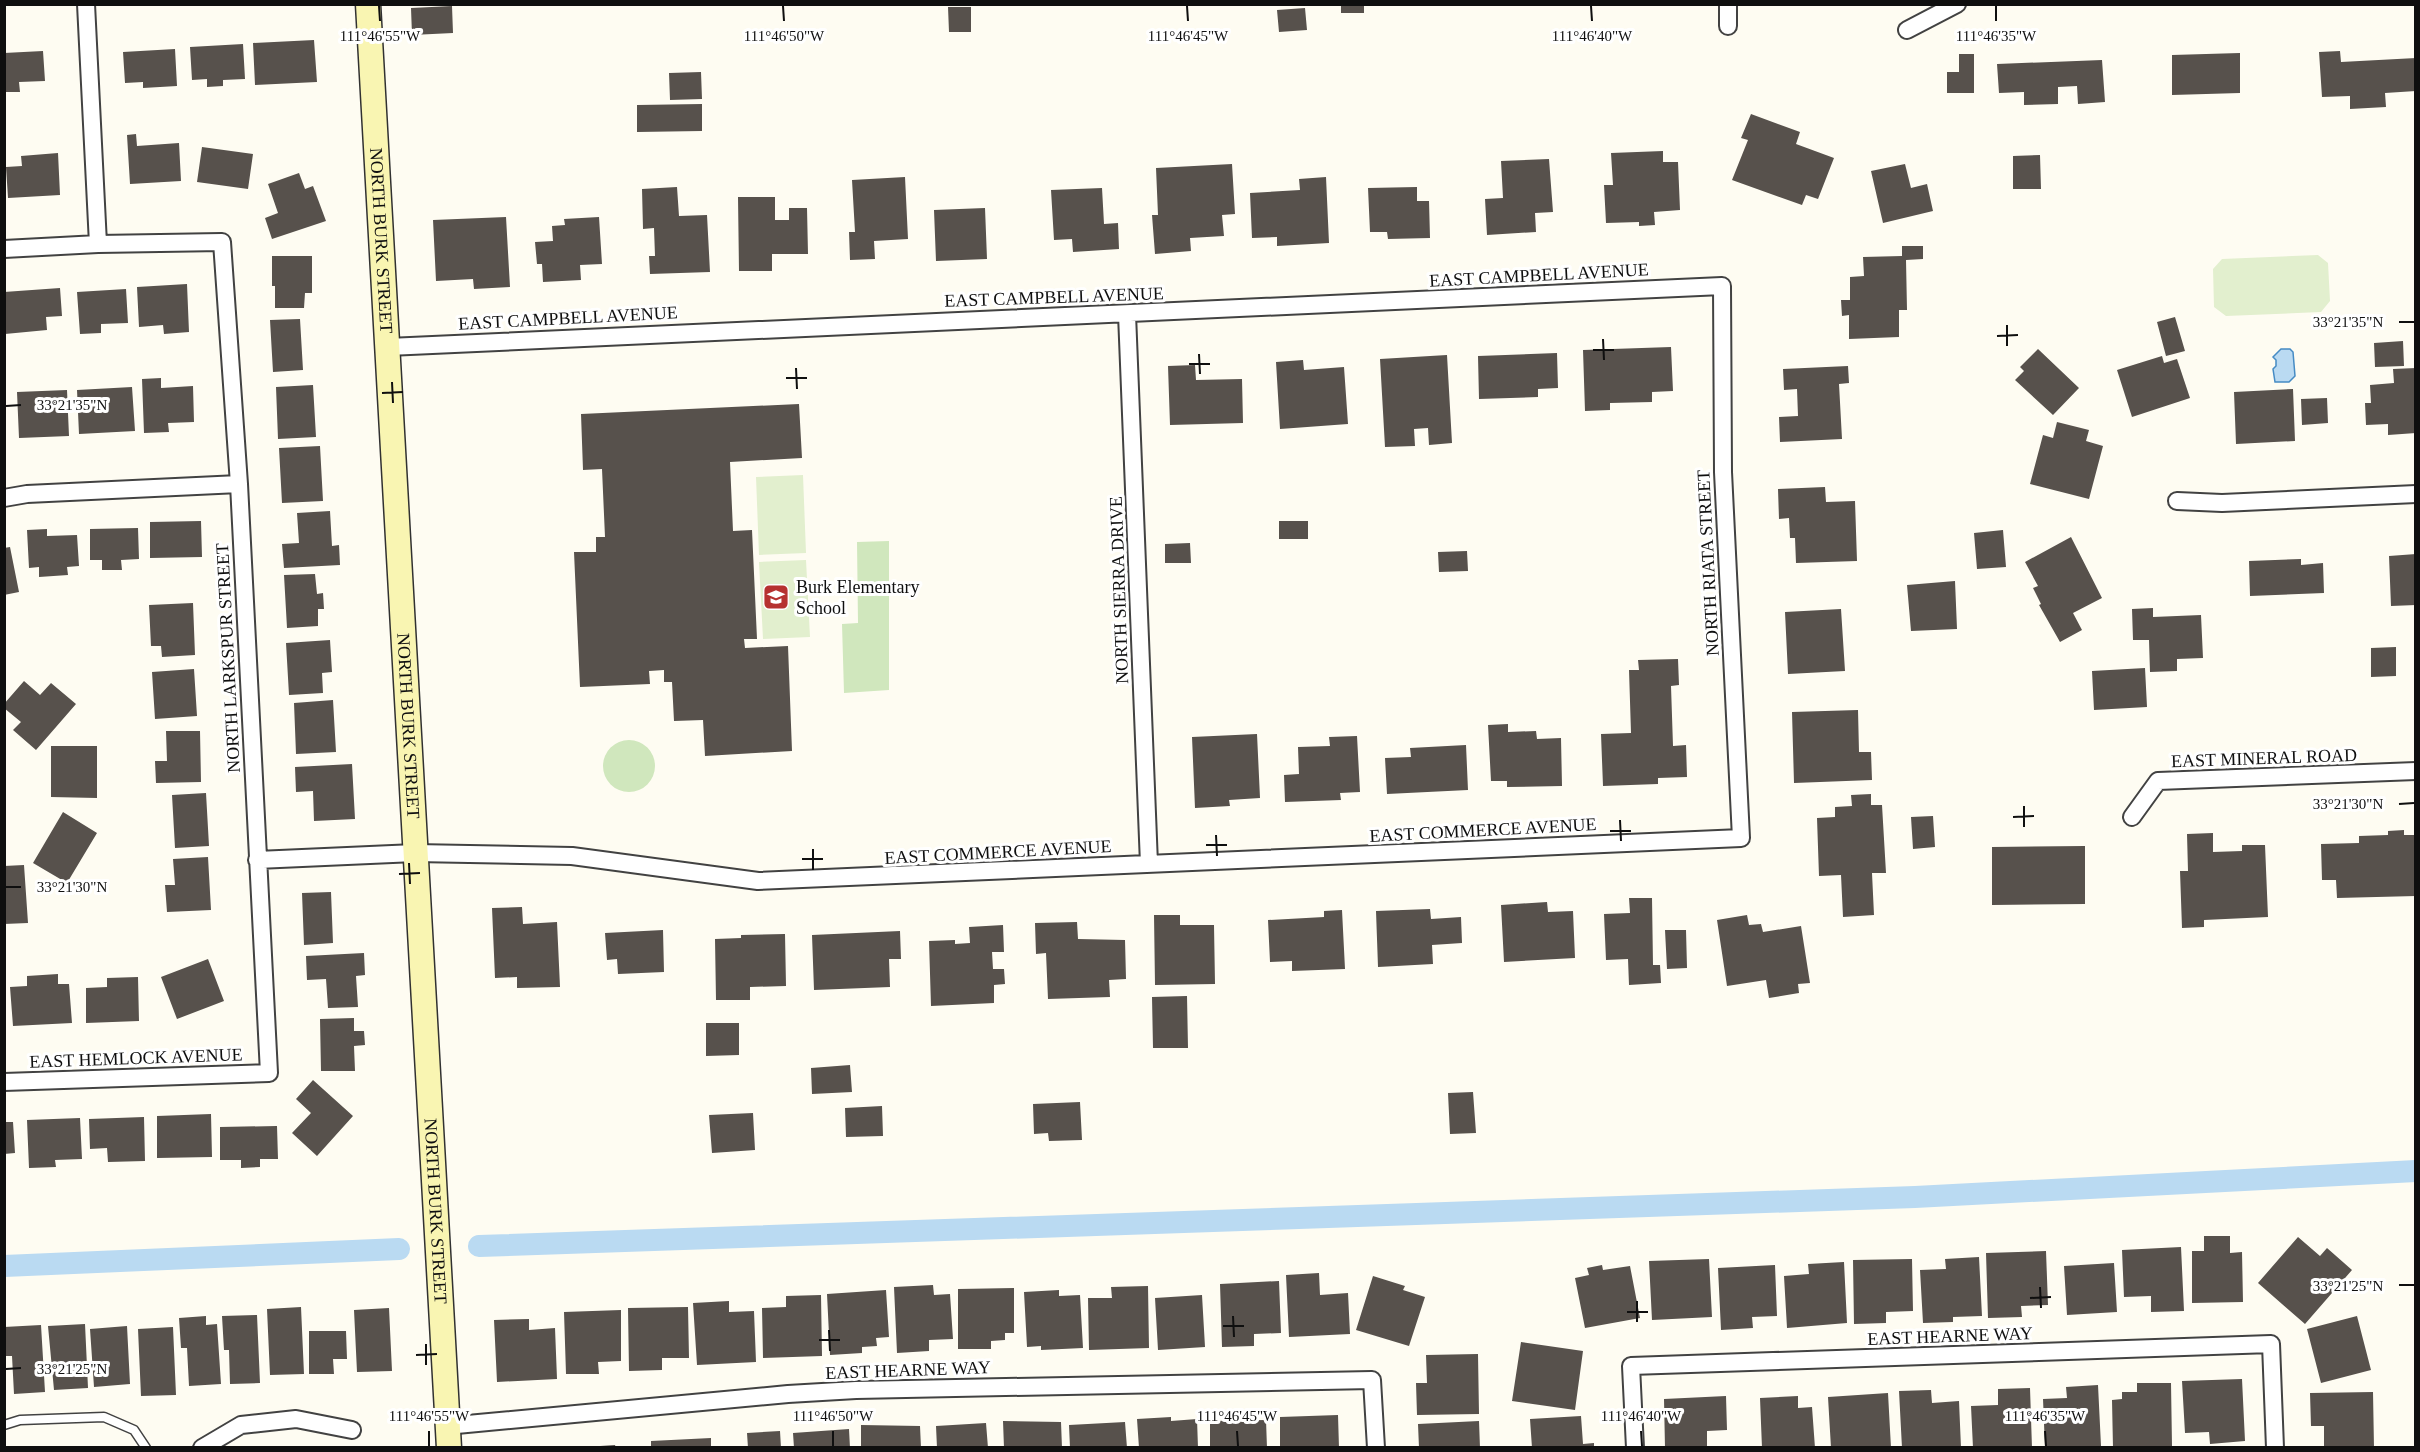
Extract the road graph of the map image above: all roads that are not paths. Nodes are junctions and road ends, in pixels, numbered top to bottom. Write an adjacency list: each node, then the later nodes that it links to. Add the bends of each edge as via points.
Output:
1 (86, 4): 7 (street)
2 (368, 4): 11 (street, NORTH BURK STREET)
3 (1728, 4): 5 (street)
4 (1957, 4): 6 (street)
5 (1728, 26)
6 (1907, 30)
7 (98, 244): 8 (street); 12 (street, NORTH LARKSPUR STREET, via 222,242)
8 (4, 249)
9 (1722, 286): 10 (street, EAST CAMPBELL AVENUE); 18 (street, NORTH RIATA STREET, via 1723,472)
10 (1127, 314): 11 (street, EAST CAMPBELL AVENUE); 21 (street, NORTH SIERRA DRIVE)
11 (388, 347): 19 (street, NORTH BURK STREET)
12 (239, 484): 14 (street); 20 (street, NORTH LARKSPUR STREET)
13 (2415, 494): 15 (street, via 2222,503)
14 (4, 498)
15 (2177, 501)
16 (2415, 771): 17 (street, EAST MINERAL ROAD, via 2158,781)
17 (2132, 817)
18 (1741, 838): 21 (street, EAST COMMERCE AVENUE)
19 (415, 853): 20 (street, EAST COMMERCE AVENUE); 21 (street, EAST COMMERCE AVENUE, via 572,856 758,881); 26 (street, NORTH BURK STREET)
20 (257, 860): 22 (street, NORTH LARKSPUR STREET)
21 (1149, 864)
22 (269, 1073): 23 (street, EAST HEMLOCK AVENUE)
23 (4, 1082)
24 (4, 1425): 27 (lane, via 20,1420 104,1417 134,1430)
25 (352, 1430): 28 (street, via 296,1419 241,1425)
26 (447, 1437): 29 (street, EAST HEARNE WAY, via 788,1394 1372,1380)
27 (146, 1448)
28 (202, 1448)
29 (1376, 1448)
30 (1635, 1448): 31 (street, EAST HEARNE WAY, via 1631,1366 2271,1344)
31 (2275, 1448)

